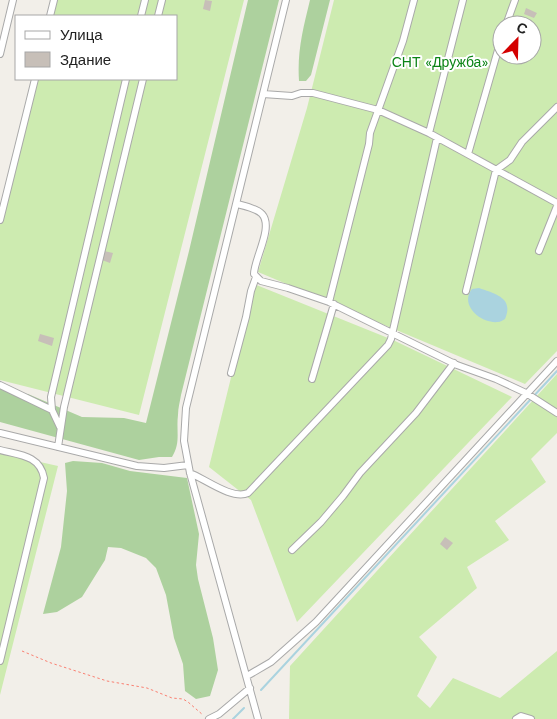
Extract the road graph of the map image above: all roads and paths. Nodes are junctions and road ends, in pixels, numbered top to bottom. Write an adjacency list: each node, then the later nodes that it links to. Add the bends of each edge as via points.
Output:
1 (13, 0): 13 (street)
2 (54, 0): 9 (street)
3 (145, 0): 10 (street)
4 (162, 0): 11 (street)
5 (286, 0): 18 (street)
6 (414, 0): 20 (street)
7 (463, 0): 21 (street)
8 (515, 0): 12 (street)
9 (50, 15)
10 (141, 15)
11 (158, 15)
12 (510, 15)
13 (0, 54)
14 (494, 65): 23 (street)
15 (35, 80): 27 (street)
16 (126, 80): 39 (street, via 51,397)
17 (143, 80): 41 (street)
18 (263, 94): 20 (street, via 292,96 313,93); 25 (street)
19 (557, 107): 24 (street, via 522,142 510,160)
20 (378, 110): 21 (street); 31 (street)
21 (429, 133): 22 (street)
22 (437, 138): 23 (street); 32 (street)
23 (468, 154): 24 (street)
24 (496, 170): 26 (street); 30 (street)
25 (237, 204): 29 (street, via 256,210 266,222 264,241 254,269); 45 (street, via 186,408 184,441)
26 (557, 204): 28 (street)
27 (0, 220)
28 (540, 251)
29 (256, 277): 31 (street); 35 (street)
30 (466, 291)
31 (332, 303): 32 (street); 36 (street)
32 (392, 332): 34 (street); 46 (street, via 388,345 248,493 232,494)
33 (557, 361): 38 (street)
34 (454, 363): 38 (street); 47 (street, via 416,413)
35 (231, 373)
36 (312, 379)
37 (0, 385): 39 (street)
38 (528, 394): 40 (street); 50 (street, via 316,622 271,662)
39 (52, 410): 41 (street)
40 (557, 413)
41 (61, 428): 43 (street)
42 (0, 433): 43 (street)
43 (58, 447): 45 (street, via 137,466 164,468)
44 (0, 450): 49 (street, via 32,459 44,478)
45 (188, 465): 46 (street)
46 (190, 473): 50 (street)
47 (292, 550)
48 (22, 651): 52 (path, via 107,681 183,699)
49 (0, 661)
50 (247, 676): 51 (street)
51 (250, 688): 52 (street); 53 (street)
52 (210, 719)
53 (258, 719)
54 (516, 719): 55 (street, via 521,716)
55 (531, 719)

